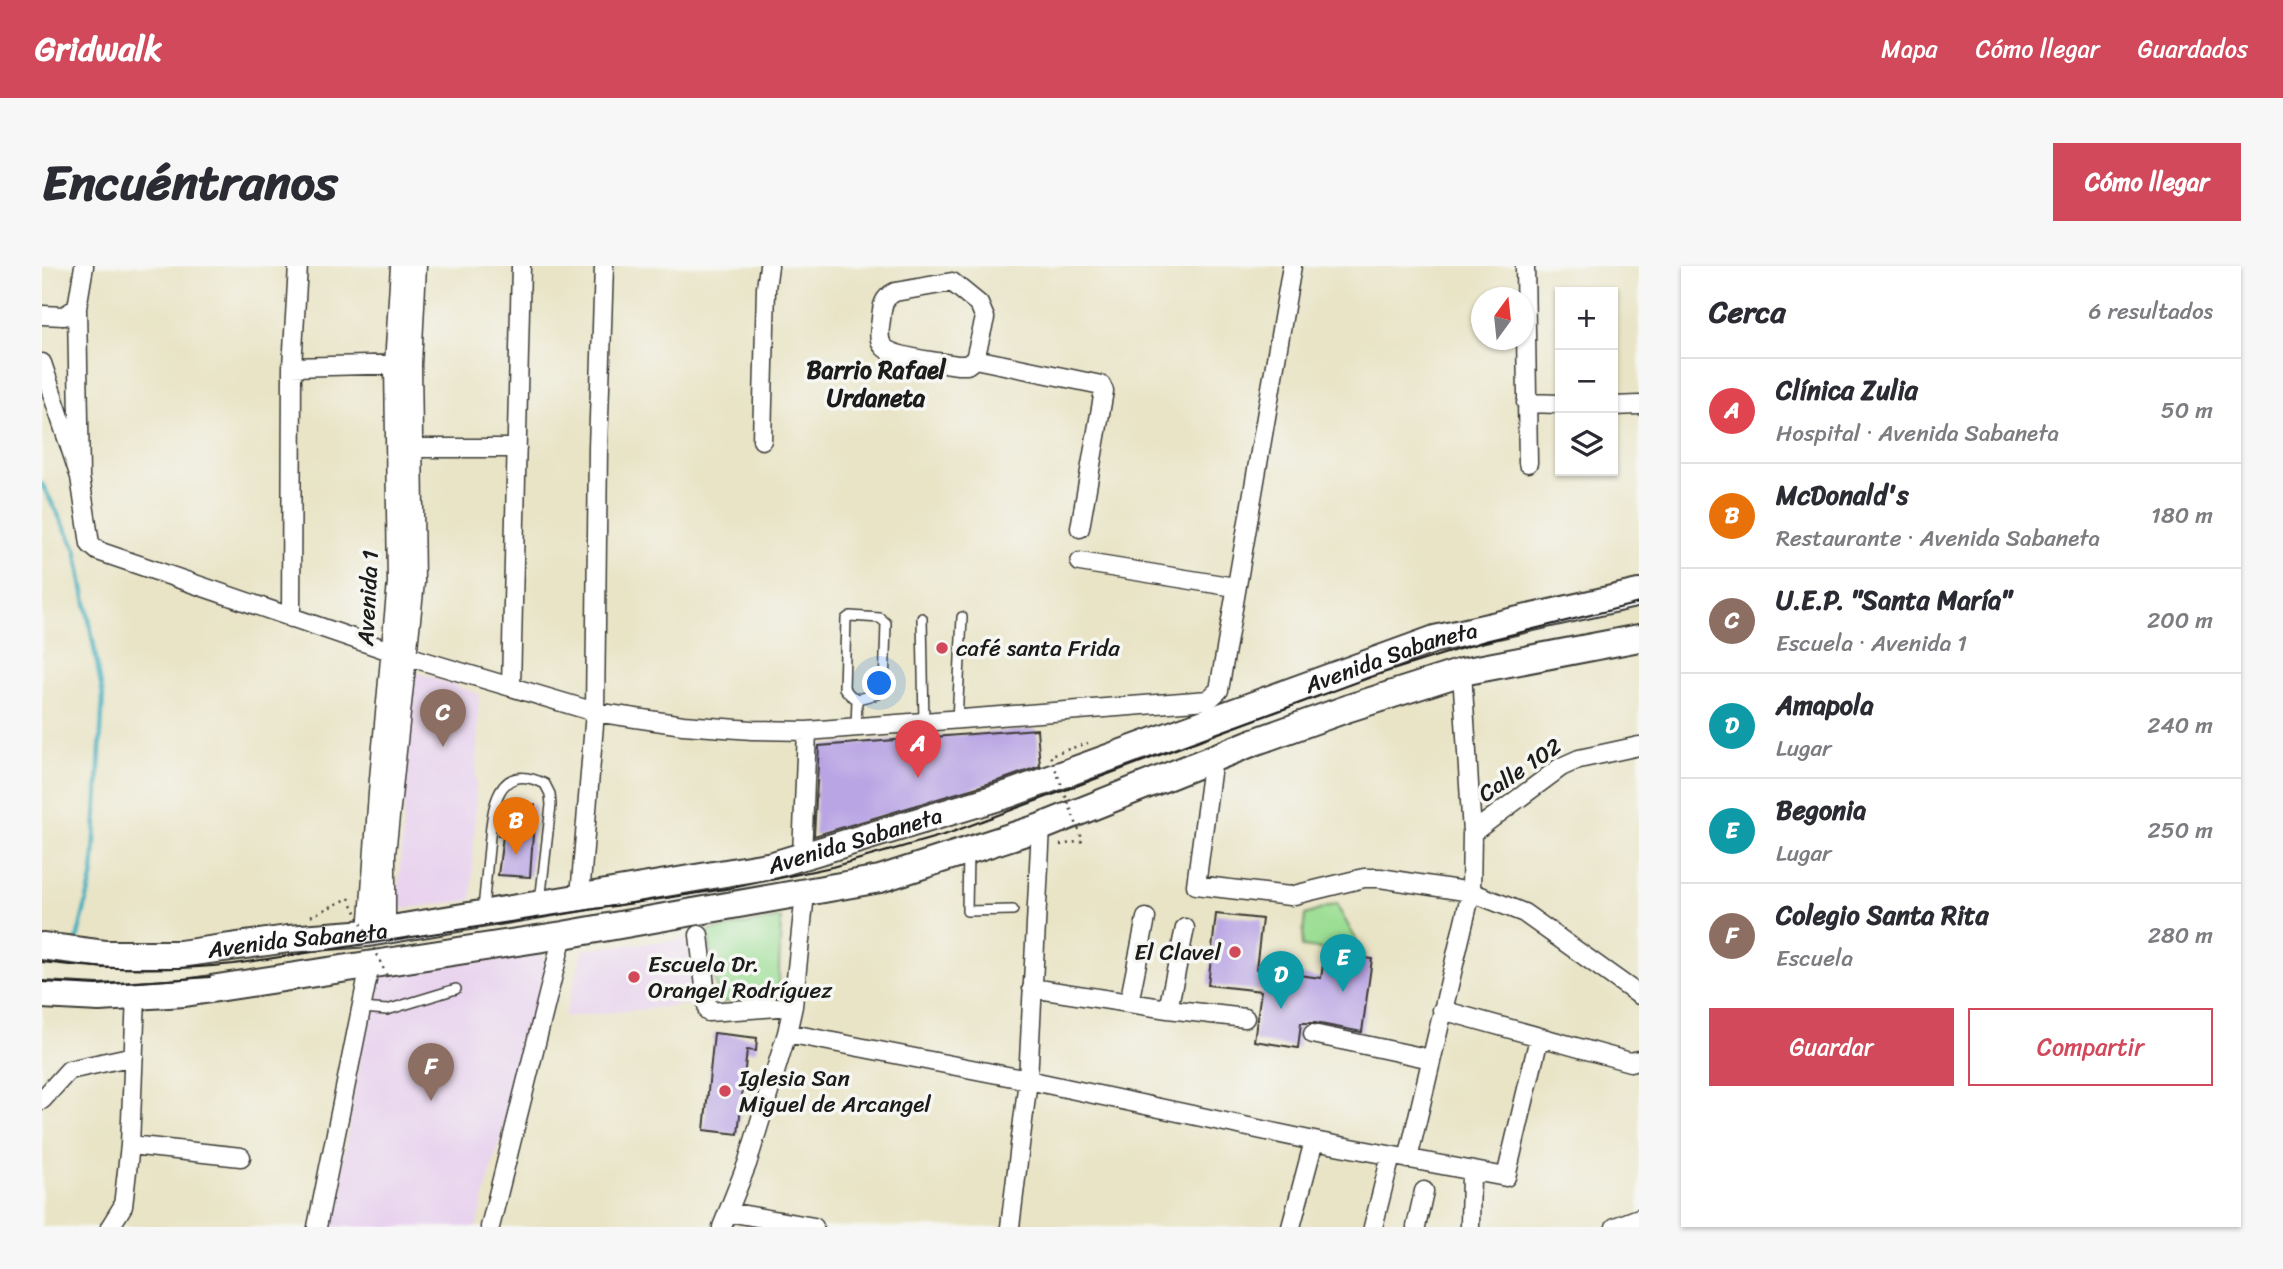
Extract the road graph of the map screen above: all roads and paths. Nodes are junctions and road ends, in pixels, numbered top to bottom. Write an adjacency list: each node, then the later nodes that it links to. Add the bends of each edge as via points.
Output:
1 (84, 266): 11 (street)
2 (298, 266): 16 (street)
3 (400, 266): 15 (street, Avenida 1)
4 (417, 266): 15 (street)
5 (521, 266): 23 (street)
6 (604, 266): 40 (street)
7 (769, 266): 21 (street)
8 (1292, 266): 30 (street)
9 (1525, 266): 17 (street)
10 (955, 274): 13 (street, via 985,317); 13 (street, via 889,295 883,304 879,336 892,353 957,365)
11 (77, 308): 12 (street, via 64,316); 25 (street)
12 (42, 315)
13 (975, 359): 28 (street, via 1101,385 1104,391)
14 (42, 363): 25 (street)
15 (403, 365): 16 (street); 22 (street); 27 (street, Avenida 1)
16 (292, 367): 33 (street)
17 (1526, 403): 18 (street); 24 (street)
18 (1555, 404)
19 (1639, 405): 20 (street)
20 (1618, 406)
21 (762, 440)
22 (414, 447): 23 (street); 26 (street)
23 (517, 448): 38 (street)
24 (1528, 463)
25 (80, 477): 33 (street, via 93,548)
26 (414, 503): 27 (street); 36 (street, via 415,582)
27 (396, 505): 36 (street, Avenida 1)
28 (1080, 528)
29 (1080, 562): 30 (street)
30 (1235, 587): 41 (street, via 1219,690 1213,698)
31 (1639, 593): 51 (main road, Avenida Sabaneta, via 1435,639 1009,794)
32 (962, 617): 41 (lane)
33 (291, 618): 36 (street)
34 (922, 618): 42 (lane)
35 (1639, 638): 37 (main road, Avenida Sabaneta)
36 (398, 653): 38 (street); 61 (street)
37 (1462, 673): 47 (main road, Avenida Sabaneta); 48 (street)
38 (511, 687): 40 (street)
39 (857, 699): 39 (lane, via 884,689 886,623 880,618 845,619 844,688); 43 (lane)
40 (595, 712): 44 (street, via 683,725); 54 (street)
41 (957, 721): 42 (street)
42 (924, 723): 43 (street)
43 (856, 728): 44 (street)
44 (807, 731): 51 (street)
45 (1088, 743): 49 (path, bridge, via 1050,755 1083,841)
46 (1639, 746): 48 (street, Calle 102, via 1561,767)
47 (1213, 758): 49 (main road, Avenida Sabaneta); 52 (street, via 1196,885 1290,897 1380,878)
48 (1472, 833): 52 (street)
49 (1051, 836): 50 (main road, Avenida Sabaneta); 66 (street)
50 (968, 851): 53 (main road, Avenida Sabaneta, via 880,879); 56 (lane, via 967,911)
51 (802, 856): 54 (main road, Avenida Sabaneta)
52 (1471, 892): 69 (street, via 1524,913); 75 (street)
53 (805, 894): 62 (main road, Avenida Sabaneta); 72 (street)
54 (580, 896): 55 (main road, Avenida Sabaneta)
55 (540, 904): 58 (main road, Avenida Sabaneta); 58 (lane, via 550,793 545,785 524,777 504,785 493,807)
56 (1013, 910)
57 (312, 914): 65 (path, bridge, via 349,898)
58 (483, 914): 61 (main road, Avenida Sabaneta)
59 (1146, 918): 71 (street)
60 (1185, 928): 74 (street)
61 (377, 932): 64 (main road, Avenida Sabaneta, via 180,954 105,954)
62 (563, 935): 65 (main road, Avenida Sabaneta); 95 (street)
63 (699, 935): 72 (street, via 708,1012)
64 (42, 946)
65 (379, 973): 70 (main road, Avenida Sabaneta); 73 (street)
66 (1032, 988): 71 (street); 83 (street)
67 (456, 989): 73 (lane, via 387,1010)
68 (42, 995): 70 (main road, Avenida Sabaneta)
69 (1639, 995)
70 (136, 996): 80 (street)
71 (1129, 1003): 74 (street)
72 (793, 1006): 77 (street)
73 (362, 1008): 94 (street)
74 (1168, 1009): 76 (street)
75 (1442, 1010): 79 (street); 81 (street)
76 (1245, 1018)
77 (787, 1033): 83 (street); 92 (street)
78 (1312, 1034): 81 (street)
79 (1539, 1038): 82 (street, via 1630,1062); 89 (street, via 1506,1177)
80 (134, 1056): 84 (street, via 69,1070); 86 (street)
81 (1431, 1059): 88 (street)
82 (1639, 1060)
83 (1028, 1080): 85 (street); 97 (street)
84 (42, 1100)
85 (1314, 1141): 88 (street); 98 (street)
86 (130, 1145): 87 (street); 93 (street, via 123,1206)
87 (241, 1157)
88 (1399, 1157): 89 (street); 99 (street)
89 (1471, 1172): 101 (street)
90 (1424, 1191): 100 (street)
91 (1639, 1219): 102 (street)
92 (725, 1220): 96 (street)
93 (110, 1227)
94 (317, 1227)
95 (490, 1227)
96 (814, 1227)
97 (1010, 1227)
98 (1291, 1227)
99 (1374, 1227)
100 (1416, 1227)
101 (1470, 1227)
102 (1615, 1227)

